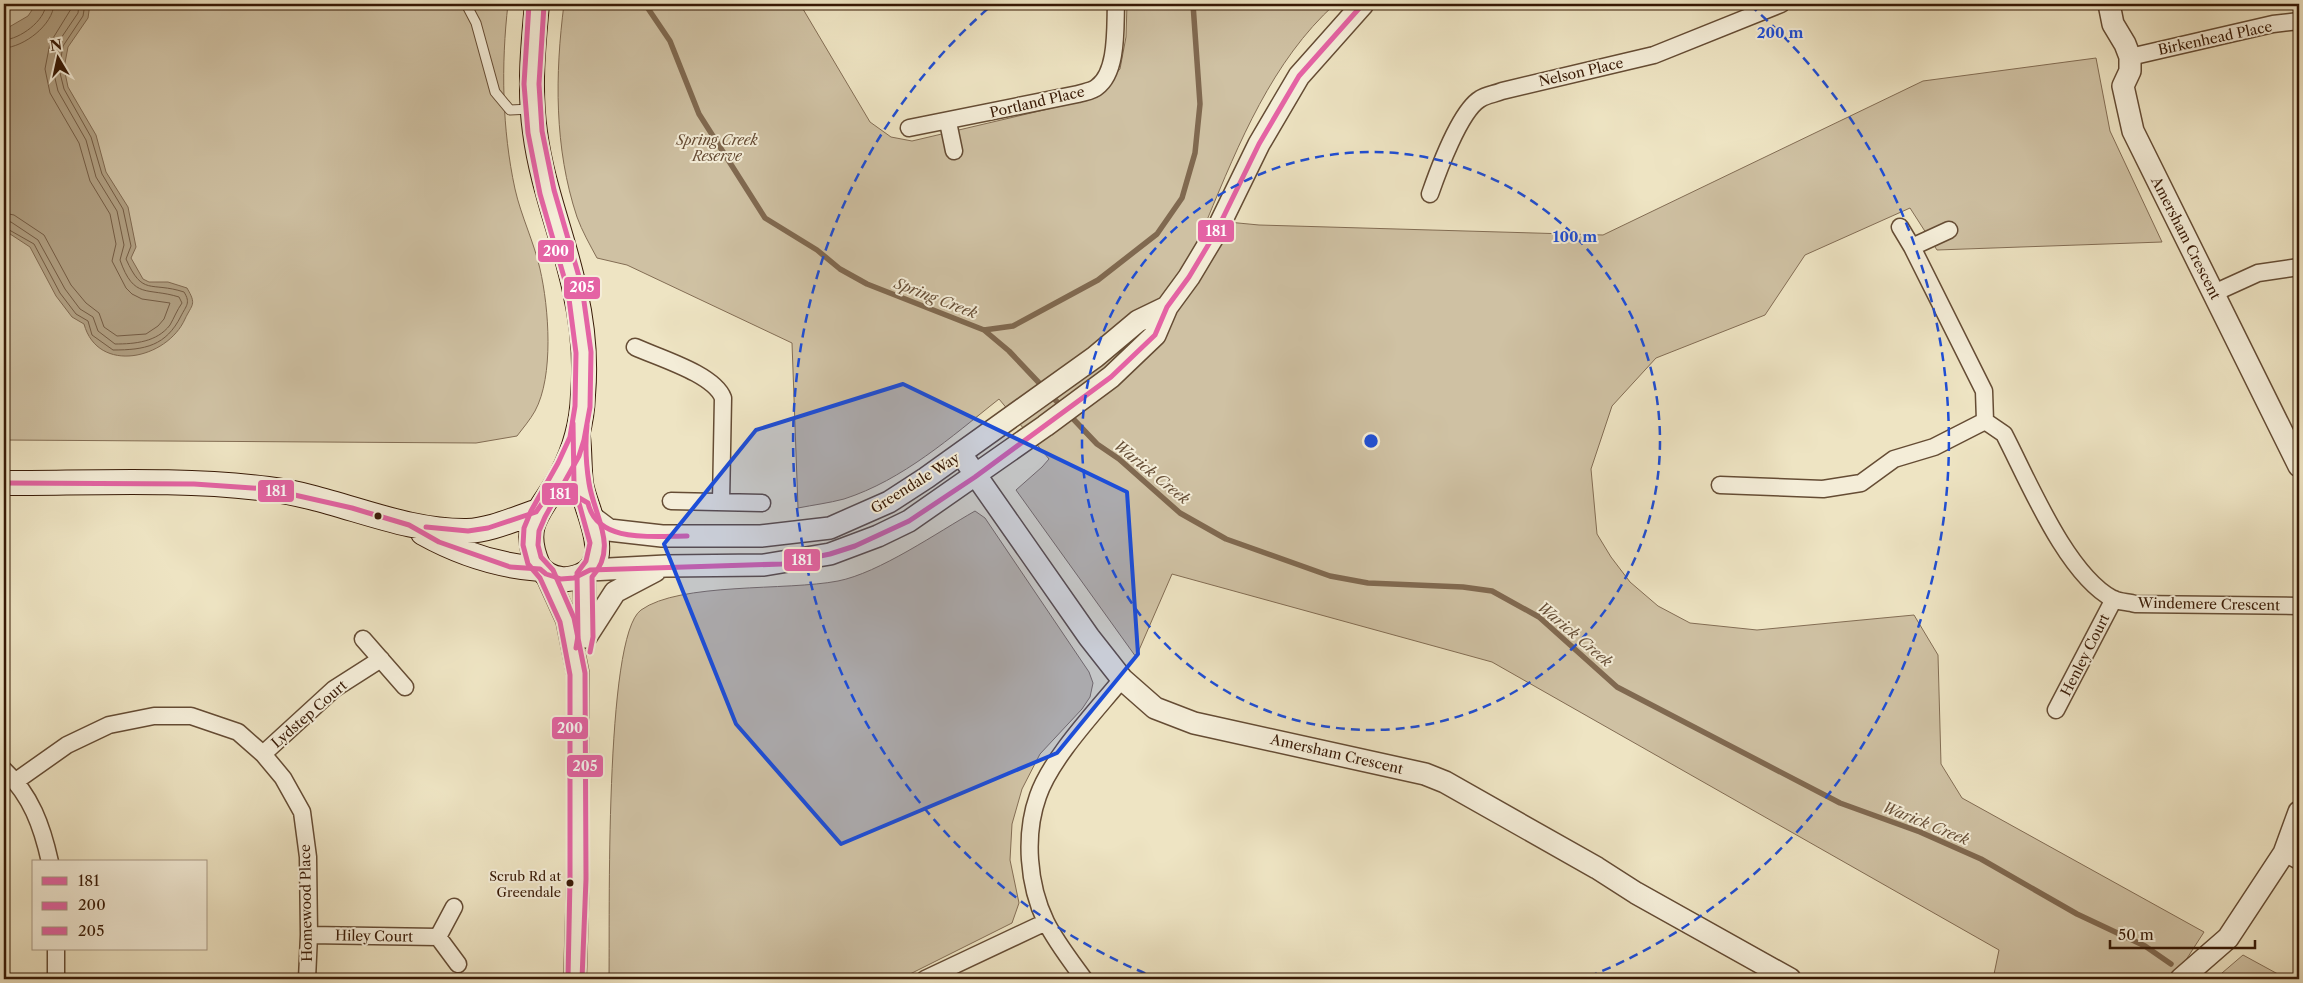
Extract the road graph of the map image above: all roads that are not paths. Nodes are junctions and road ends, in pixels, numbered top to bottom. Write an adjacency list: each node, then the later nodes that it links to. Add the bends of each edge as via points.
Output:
1 (466, 4): 9 (lane, via 476,23 495,92 510,110)
2 (537, 4): 9 (main road, via 532,83)
3 (1116, 4): 10 (street, Portland Place, via 1115,44 1108,73 1097,88)
4 (1363, 4): 19 (street, Greendale Way, via 1299,76 1258,144 1203,256)
5 (1782, 4): 13 (street, Nelson Place, via 1654,55 1480,99 1466,113)
6 (2109, 4): 8 (street, via 2113,24)
7 (2299, 21): 8 (street, Birkenhead Place)
8 (2130, 57): 18 (street, Amersham Crescent, via 2130,71 2123,86 2132,131)
9 (534, 109): 22 (main road, via 534,132 575,290 584,340)
10 (948, 122): 11 (street, Portland Place); 12 (street)
11 (909, 128)
12 (954, 151)
13 (1430, 194)
14 (1900, 227): 16 (street)
15 (1948, 230): 16 (street)
16 (1912, 248): 21 (street, via 1984,391)
17 (2299, 268): 18 (street, via 2258,273)
18 (2214, 293): 24 (street, Amersham Crescent)
19 (1167, 306): 23 (street, Greendale Way, via 1138,322); 25 (street, Greendale Way, via 1155,335 1110,377)
20 (635, 347): 29 (street, via 708,380 720,389 724,398)
21 (1985, 421): 27 (street, via 1934,446 1894,459 1861,483 1823,489); 37 (street, Windemere Crescent, via 2004,434 2067,554)
22 (578, 437): 31 (main road, via 562,475); 32 (main road, via 581,484)
23 (961, 454): 25 (street, Amersham Crescent); 32 (street, Greendale Way, via 889,502 830,528 761,536 662,536 609,530)
24 (2299, 466)
25 (976, 477): 34 (street, Greendale Way, via 909,522 830,554 764,566); 43 (street, Amersham Crescent)
26 (4, 483): 33 (main road, via 194,484 268,489 324,500)
27 (1720, 485)
28 (671, 501): 29 (street)
29 (721, 502): 30 (street)
30 (762, 502)
31 (540, 507): 32 (main road, via 553,496 569,492); 33 (main road, via 488,528 468,531); 35 (main road, via 532,530 531,549)
32 (590, 510): 36 (main road, via 596,555)
33 (409, 525): 35 (main road, via 439,542 510,567)
34 (666, 566): 36 (street, Greendale Way); 39 (street, via 615,592)
35 (543, 572): 36 (main road, via 561,579); 42 (street, via 567,620)
36 (587, 572): 39 (street)
37 (2114, 599): 38 (street, Windemere Crescent, via 2136,604); 45 (street, Henley Court)
38 (2299, 606)
39 (586, 637): 42 (street)
40 (363, 639): 41 (street)
41 (381, 659): 44 (street); 46 (street, Lydstep Court, via 334,689)
42 (578, 674): 59 (street)
43 (1122, 679): 52 (street, via 1054,764 1038,796 1030,834 1031,877); 62 (street, Amersham Crescent, via 1155,708 1194,722 1425,774 1445,782)
44 (405, 687)
45 (2056, 710)
46 (263, 754): 47 (street, Homewood Place, via 238,732 191,716 154,716 109,725); 53 (street, Homewood Place, via 283,778 302,812 308,857)
47 (10, 775): 50 (street, via 32,804)
48 (2299, 812): 49 (street)
49 (2291, 857): 63 (street, via 2228,938)
50 (50, 860)
51 (454, 908): 54 (street)
52 (1046, 922): 60 (street); 61 (street)
53 (309, 935): 54 (street, Hiley Court); 58 (street, Homewood Place)
54 (438, 937): 56 (street)
55 (56, 950): 57 (street)
56 (458, 964)
57 (56, 979)
58 (307, 979)
59 (575, 979)
60 (926, 979)
61 (1084, 979)
62 (1790, 979)
63 (2181, 979)

